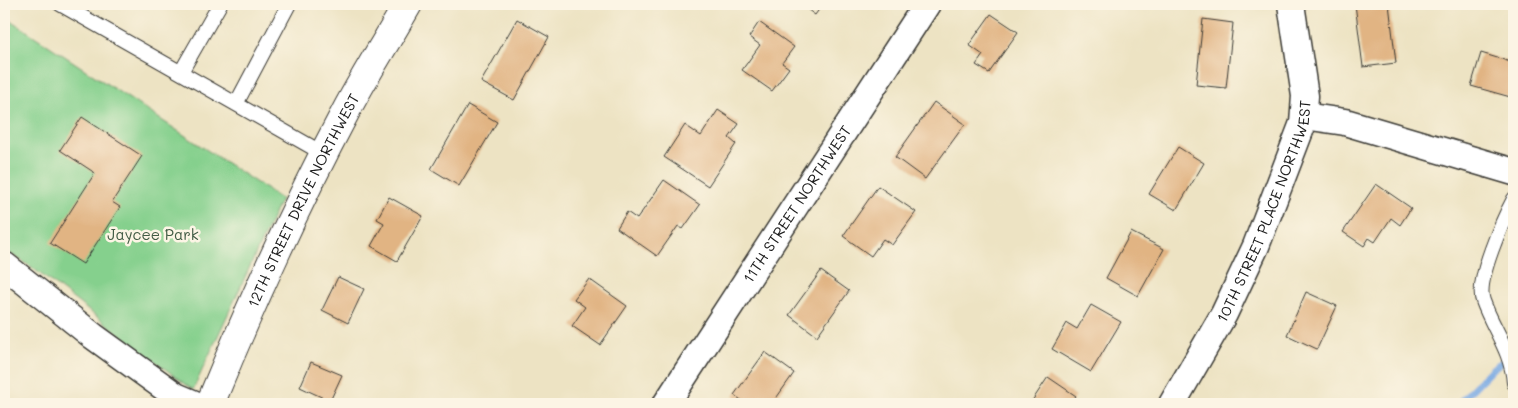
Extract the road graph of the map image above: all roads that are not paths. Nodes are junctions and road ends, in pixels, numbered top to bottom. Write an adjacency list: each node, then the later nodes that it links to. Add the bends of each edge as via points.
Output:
1 (60, 4): 7 (lane)
2 (220, 4): 7 (lane)
3 (289, 4): 8 (lane)
4 (408, 4): 10 (street, 12TH STREET DRIVE NORTHWEST)
5 (928, 4): 17 (street, 11TH STREET NORTHWEST)
6 (1291, 4): 9 (street, 10TH STREET PLACE NORTHWEST, via 1305,96)
7 (181, 72): 8 (lane)
8 (236, 104): 10 (lane)
9 (1304, 116): 11 (street, via 1345,122); 18 (street, 10TH STREET PLACE NORTHWEST, via 1273,208 1256,246 1224,314)
10 (324, 154): 16 (street, 12TH STREET DRIVE NORTHWEST, via 288,225)
11 (1514, 172)
12 (1514, 199): 14 (lane, via 1497,234 1486,269 1482,299 1513,367)
13 (4, 265): 15 (street, via 93,336 176,396)
14 (1514, 383)
15 (195, 404)
16 (210, 404)
17 (666, 404)
18 (1172, 404)

